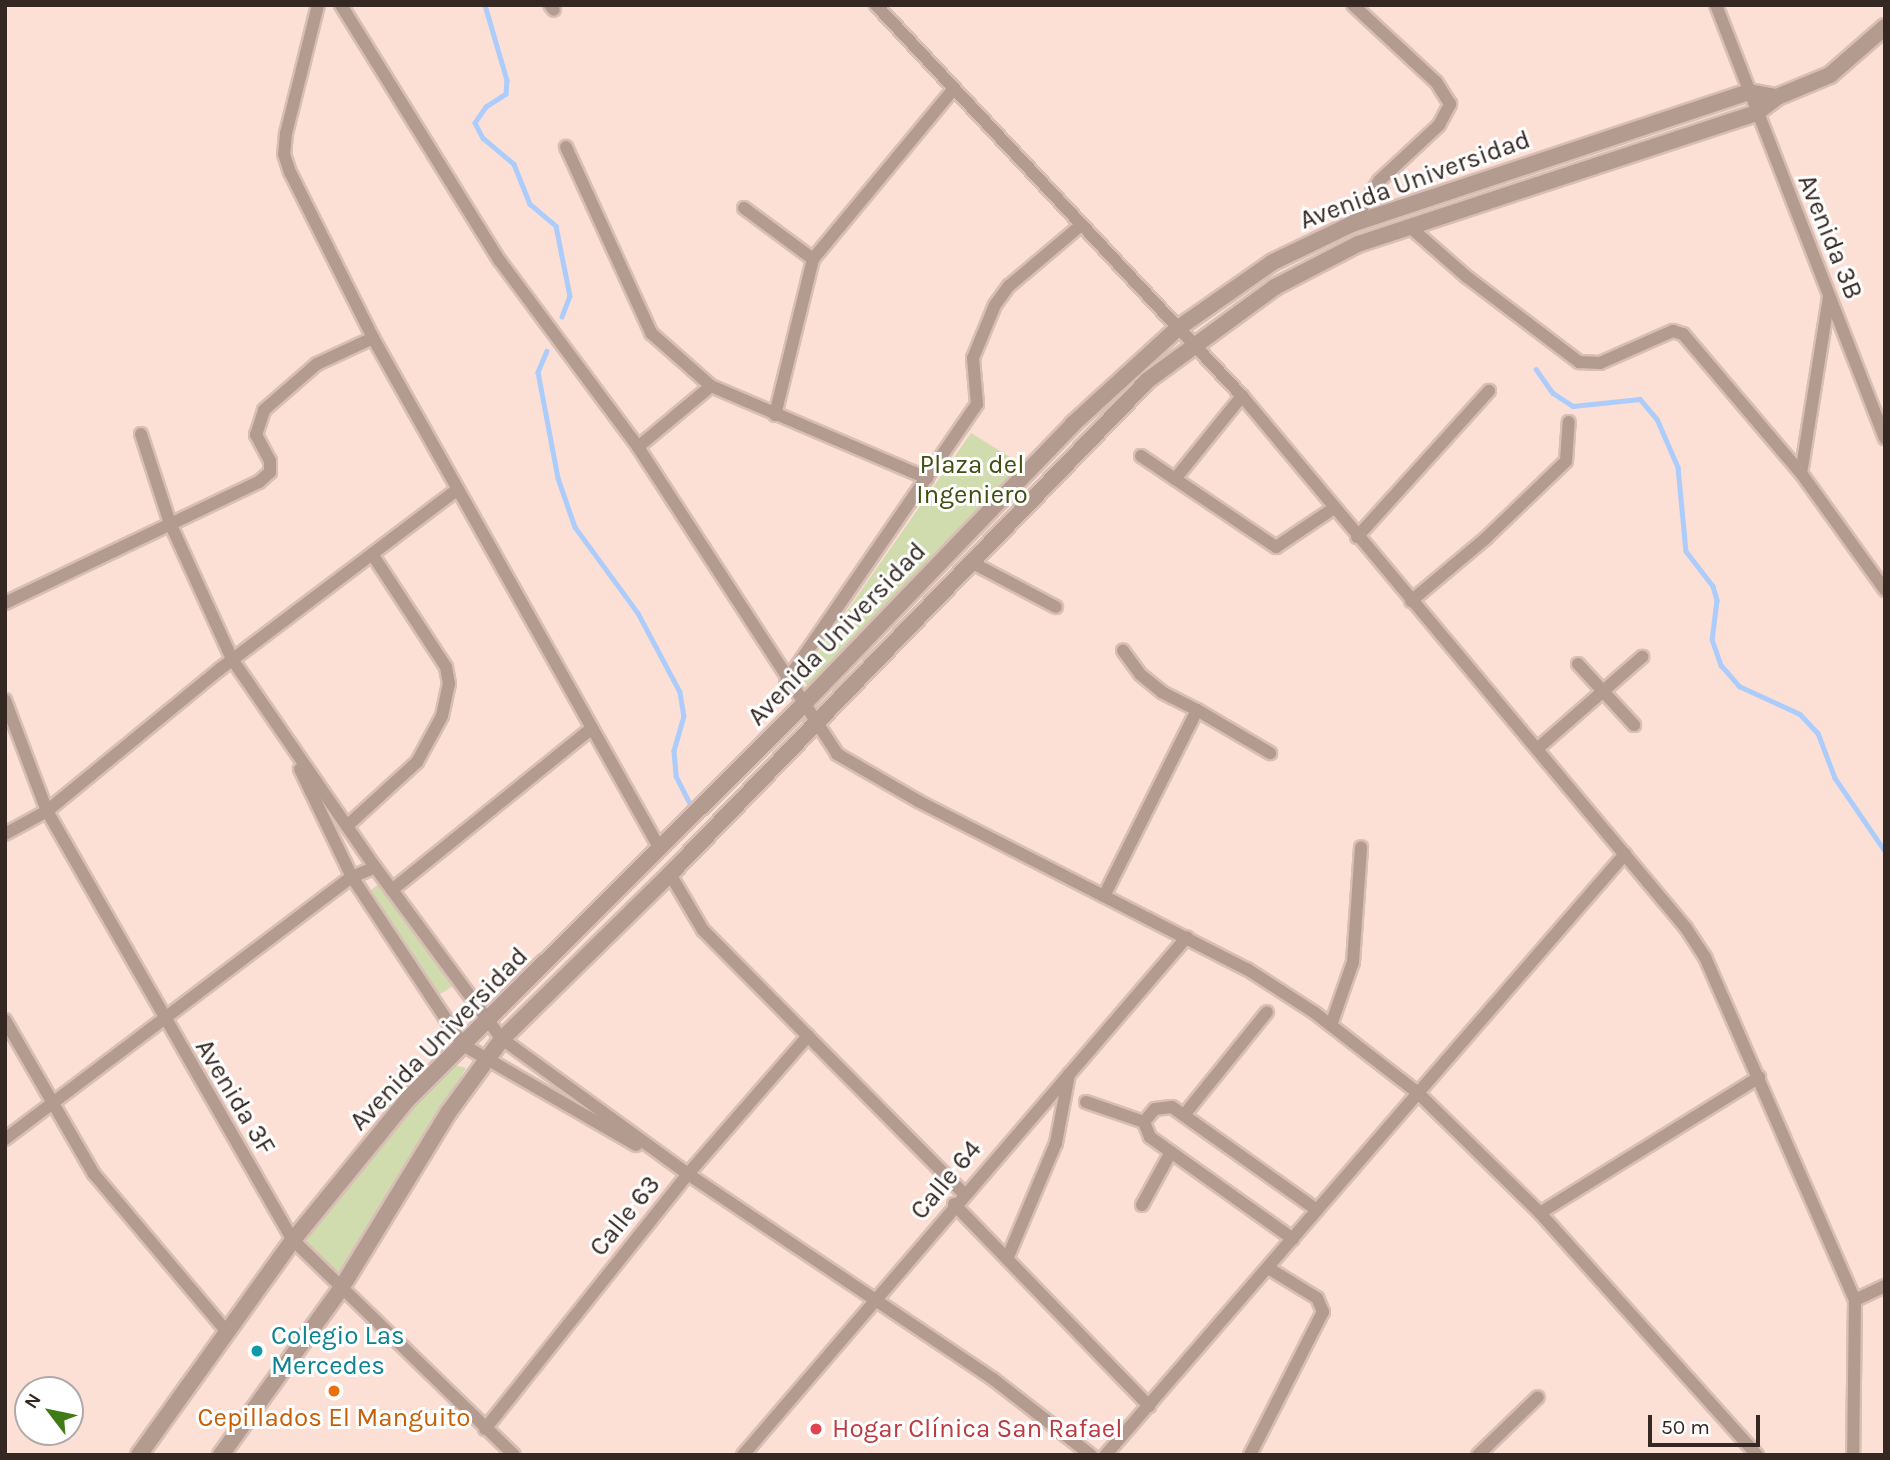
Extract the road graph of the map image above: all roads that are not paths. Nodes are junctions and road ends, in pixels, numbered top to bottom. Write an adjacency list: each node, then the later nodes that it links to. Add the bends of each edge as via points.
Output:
1 (318, 5): 19 (street, via 284,154)
2 (341, 5): 28 (street, via 500,261)
3 (876, 5): 7 (street)
4 (1353, 5): 13 (street, via 1436,82 1450,104 1439,125 1379,181)
5 (1716, 5): 8 (street, Avenida 3B)
6 (1885, 27): 9 (street, Avenida Universidad, via 1830,75)
7 (953, 91): 14 (street); 16 (street)
8 (1748, 92): 9 (street); 10 (street, Avenida 3B); 13 (street, Avenida Universidad)
9 (1777, 97): 10 (street, Avenida Universidad)
10 (1756, 113): 15 (street, Avenida Universidad); 17 (street, Avenida 3B)
11 (566, 147): 21 (street, via 651,333)
12 (744, 208): 16 (street)
13 (1352, 224): 18 (street, Avenida Universidad, via 1273,262)
14 (1080, 226): 18 (street); 31 (street, via 1009,286 995,305 972,358 977,404)
15 (1410, 227): 20 (street, Avenida Universidad, via 1358,244 1275,287); 30 (street, via 1579,362 1600,363 1673,331 1683,334)
16 (813, 259): 24 (street)
17 (1829, 296): 27 (street, Avenida 3B); 30 (street)
18 (1177, 329): 20 (street); 50 (street, Avenida Universidad, via 1073,425)
19 (373, 338): 33 (street); 35 (street, via 317,364 264,410 256,435 270,461 270,472 259,482)
20 (1192, 345): 23 (street); 38 (street, Avenida Universidad, via 1148,380)
21 (710, 386): 24 (street); 28 (street)
22 (1489, 391): 36 (street)
23 (1242, 396): 32 (street); 34 (street)
24 (775, 415): 31 (street)
25 (1569, 422): 40 (street, via 1566,461 1485,539)
26 (141, 434): 35 (street)
27 (1885, 438)
28 (638, 447): 47 (street)
29 (1141, 456): 32 (street)
30 (1801, 473): 39 (street)
31 (927, 478): 47 (street)
32 (1175, 479): 34 (street, via 1276,547)
33 (458, 489): 37 (street); 55 (street)
34 (1334, 508): 36 (street)
35 (170, 523): 41 (street); 45 (street)
36 (1357, 537): 40 (street)
37 (372, 554): 45 (street); 60 (street, via 446,667 449,684 442,716 421,747 417,762)
38 (971, 562): 42 (street); 53 (street, Avenida Universidad)
39 (1885, 590)
40 (1411, 601): 57 (street)
41 (5, 603)
42 (1056, 607)
43 (1123, 651): 51 (street, via 1140,674 1162,692)
44 (1642, 657): 48 (street)
45 (232, 659): 56 (street); 59 (street)
46 (1578, 664): 48 (street)
47 (786, 682): 50 (street)
48 (1604, 692): 54 (street); 57 (street)
49 (5, 700): 52 (street, Avenida 3F)
50 (802, 706): 53 (street); 63 (street, Avenida Universidad)
51 (1198, 710): 58 (street); 69 (street)
52 (9, 723): 59 (street, Avenida 3F)
53 (812, 723): 66 (street, Avenida Universidad); 69 (street, via 847,763)
54 (1634, 724)
55 (592, 728): 63 (street); 68 (street)
56 (282, 732): 60 (street); 67 (street)
57 (1537, 749): 64 (street)
58 (1270, 754)
59 (47, 811): 61 (street); 73 (street, Avenida 3F)
60 (347, 826): 65 (street)
61 (5, 834)
62 (1361, 847): 75 (street, via 1353,962)
63 (660, 849): 74 (street, Avenida Universidad)
64 (1626, 854): 81 (street, via 1705,957); 82 (street)
65 (375, 867): 67 (street); 68 (street)
66 (670, 874): 76 (street, via 703,930); 77 (street, Avenida Universidad)
67 (352, 877): 73 (street); 78 (street)
68 (393, 890): 74 (street)
69 (1104, 896): 70 (street)
70 (1187, 937): 75 (street); 80 (street, Calle 64)
71 (1267, 1012): 85 (street)
72 (5, 1020): 83 (street)
73 (163, 1020): 83 (street); 95 (street, Avenida 3F)
74 (487, 1021): 77 (street); 78 (street, Avenida Universidad)
75 (1331, 1025): 82 (street)
76 (808, 1036): 89 (street, Calle 63); 90 (street)
77 (502, 1039): 79 (street, Avenida Universidad); 89 (street)
78 (463, 1045): 79 (street); 95 (street, Avenida Universidad, via 408,1100)
79 (486, 1060): 89 (street); 99 (street, Avenida Universidad, via 448,1113)
80 (1069, 1073): 90 (street, Calle 64); 96 (street, via 1056,1143)
81 (1759, 1077): 93 (street); 101 (street)
82 (1418, 1093): 92 (street); 93 (street)
83 (55, 1101): 87 (street); 102 (street, via 94,1174)
84 (1086, 1102): 86 (street)
85 (1184, 1115): 86 (street, via 1163,1105); 92 (street)
86 (1144, 1122): 88 (street, via 1150,1138)
87 (5, 1139)
88 (1171, 1152): 91 (street); 94 (street)
89 (688, 1174): 100 (street); 105 (street, Calle 63)
90 (959, 1199): 96 (street); 100 (street, Calle 64)
91 (1142, 1205)
92 (1317, 1210): 94 (street)
93 (1540, 1213): 114 (street)
94 (1293, 1239): 97 (street)
95 (293, 1240): 99 (street, Avenida 3F); 102 (street, Avenida Universidad)
96 (1007, 1259): 104 (street)
97 (1268, 1268): 104 (street); 112 (street, via 1317,1298 1323,1312)
98 (1885, 1286): 101 (street)
99 (340, 1290): 105 (street, Avenida 3F); 107 (street, Avenida Universidad)
100 (878, 1299): 109 (street, Calle 64); 110 (street)
101 (1855, 1300): 115 (street)
102 (227, 1332): 106 (street, Avenida Universidad)
103 (1538, 1397): 113 (street)
104 (1149, 1406): 111 (street)
105 (485, 1429): 108 (street, Avenida 3F)
106 (139, 1455)
107 (221, 1455)
108 (514, 1455)
109 (743, 1455)
110 (1091, 1455)
111 (1105, 1455)
112 (1250, 1455)
113 (1478, 1455)
114 (1757, 1455)
115 (1853, 1455)

